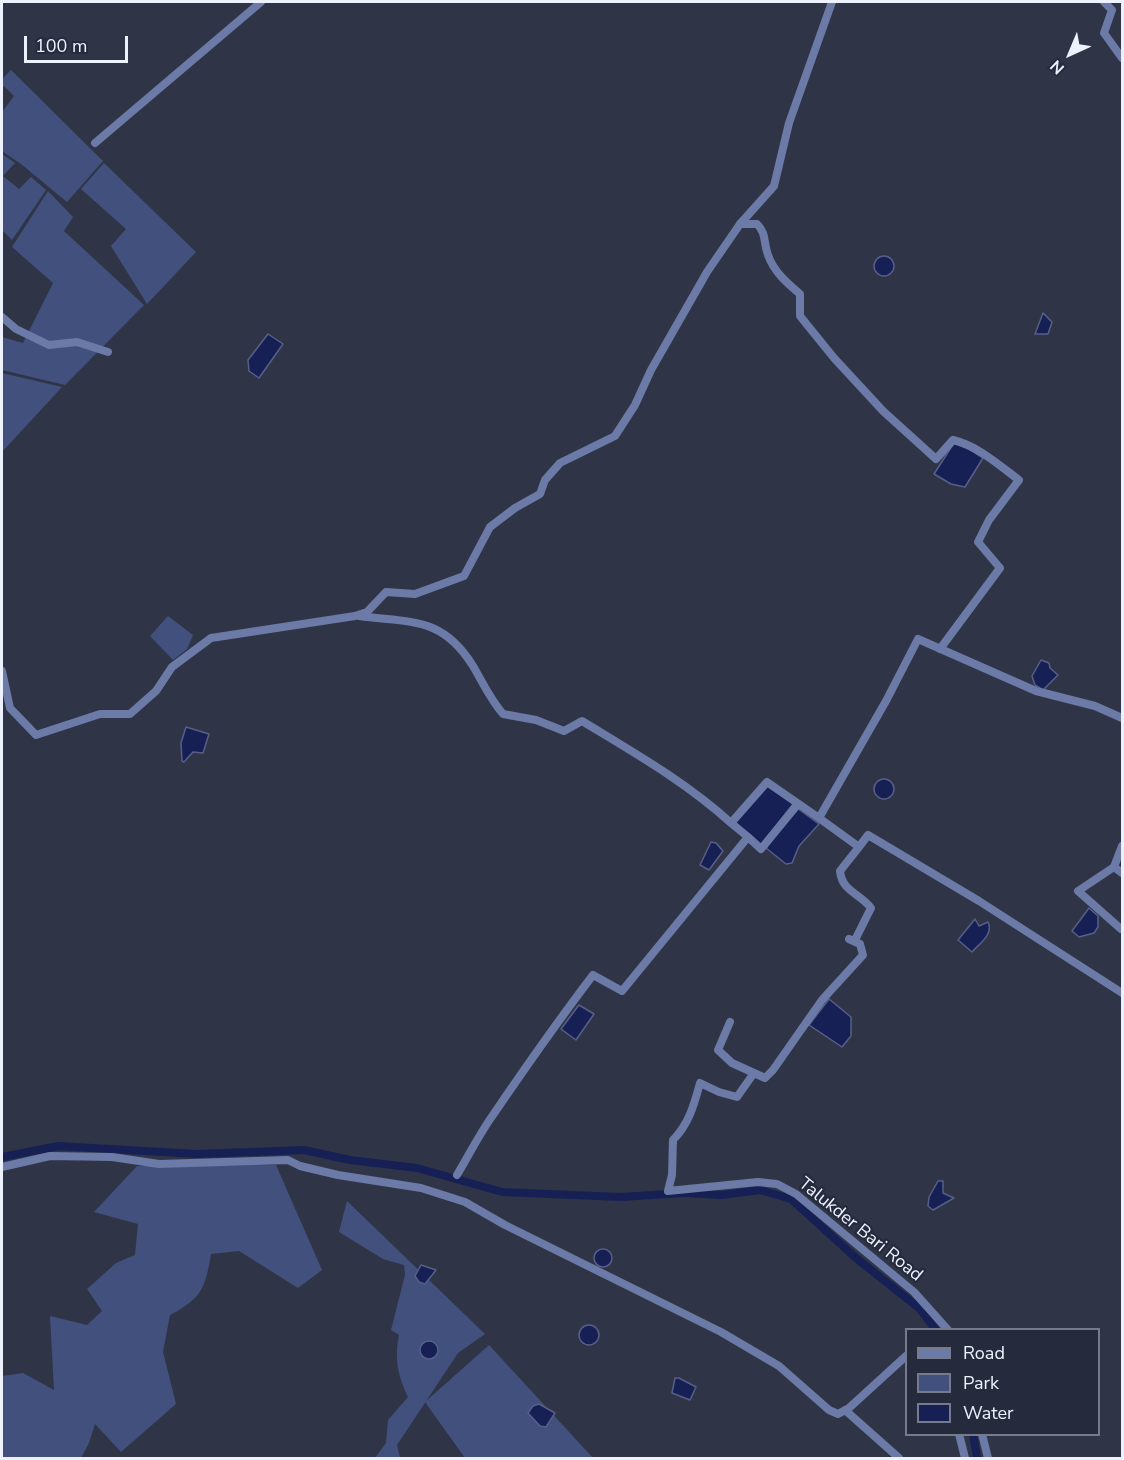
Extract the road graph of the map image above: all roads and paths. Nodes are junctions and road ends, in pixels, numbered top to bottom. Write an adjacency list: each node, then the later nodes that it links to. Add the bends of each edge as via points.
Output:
1 (261, 2): 5 (street)
2 (832, 2): 6 (street, via 789,123 774,186)
3 (1104, 2): 4 (street, via 1112,10 1104,33)
4 (1122, 58)
5 (95, 143)
6 (740, 224): 9 (street, via 707,272 651,370 636,405 615,436 560,463 545,480 540,494 490,527 464,576 415,594 386,592 367,612); 10 (street, via 757,225 765,232 767,253 775,269 801,294 800,316 883,411 936,459 953,440 965,443 1019,480 978,542 1000,567)
7 (2, 317): 8 (street, via 49,345 77,342)
8 (108, 352)
9 (355, 616): 11 (street, via 211,638 172,667 156,691 130,714 100,714 36,735 10,708); 15 (street, via 414,622 439,629 459,645 502,714 536,720 564,731 582,721 663,771)
10 (940, 649): 12 (street, via 1036,691 1095,706); 14 (street, via 918,639)
11 (2, 671)
12 (1122, 718)
13 (798, 804): 14 (street); 15 (street, via 767,782); 16 (street, via 761,849)
14 (819, 818): 18 (street)
15 (731, 823): 16 (street)
16 (748, 837): 26 (street, via 621,991 593,975 493,1113)
17 (1122, 846): 19 (street)
18 (860, 847): 22 (street, via 868,835); 24 (street, via 840,871 841,882 871,908 852,940 863,948 863,955 830,991 773,1070 765,1078)
19 (1114, 867): 20 (street); 21 (street, via 1078,891)
20 (1122, 873)
21 (1121, 929)
22 (1122, 993)
23 (730, 1022): 24 (street, via 718,1050 732,1063)
24 (754, 1073): 27 (street, Talukder Bari Road, via 737,1097 700,1083 687,1121 673,1140 668,1191 758,1182 777,1184 796,1194 914,1292)
25 (2, 1167): 29 (street, via 50,1156 112,1157 159,1164 288,1160 338,1175 421,1188 465,1202 721,1332 779,1366 829,1410)
26 (457, 1175)
27 (947, 1328)
28 (905, 1357): 29 (street)
29 (845, 1410): 32 (street)
30 (960, 1436): 33 (street)
31 (982, 1436): 34 (street)
32 (898, 1458)
33 (965, 1458)
34 (988, 1458)

